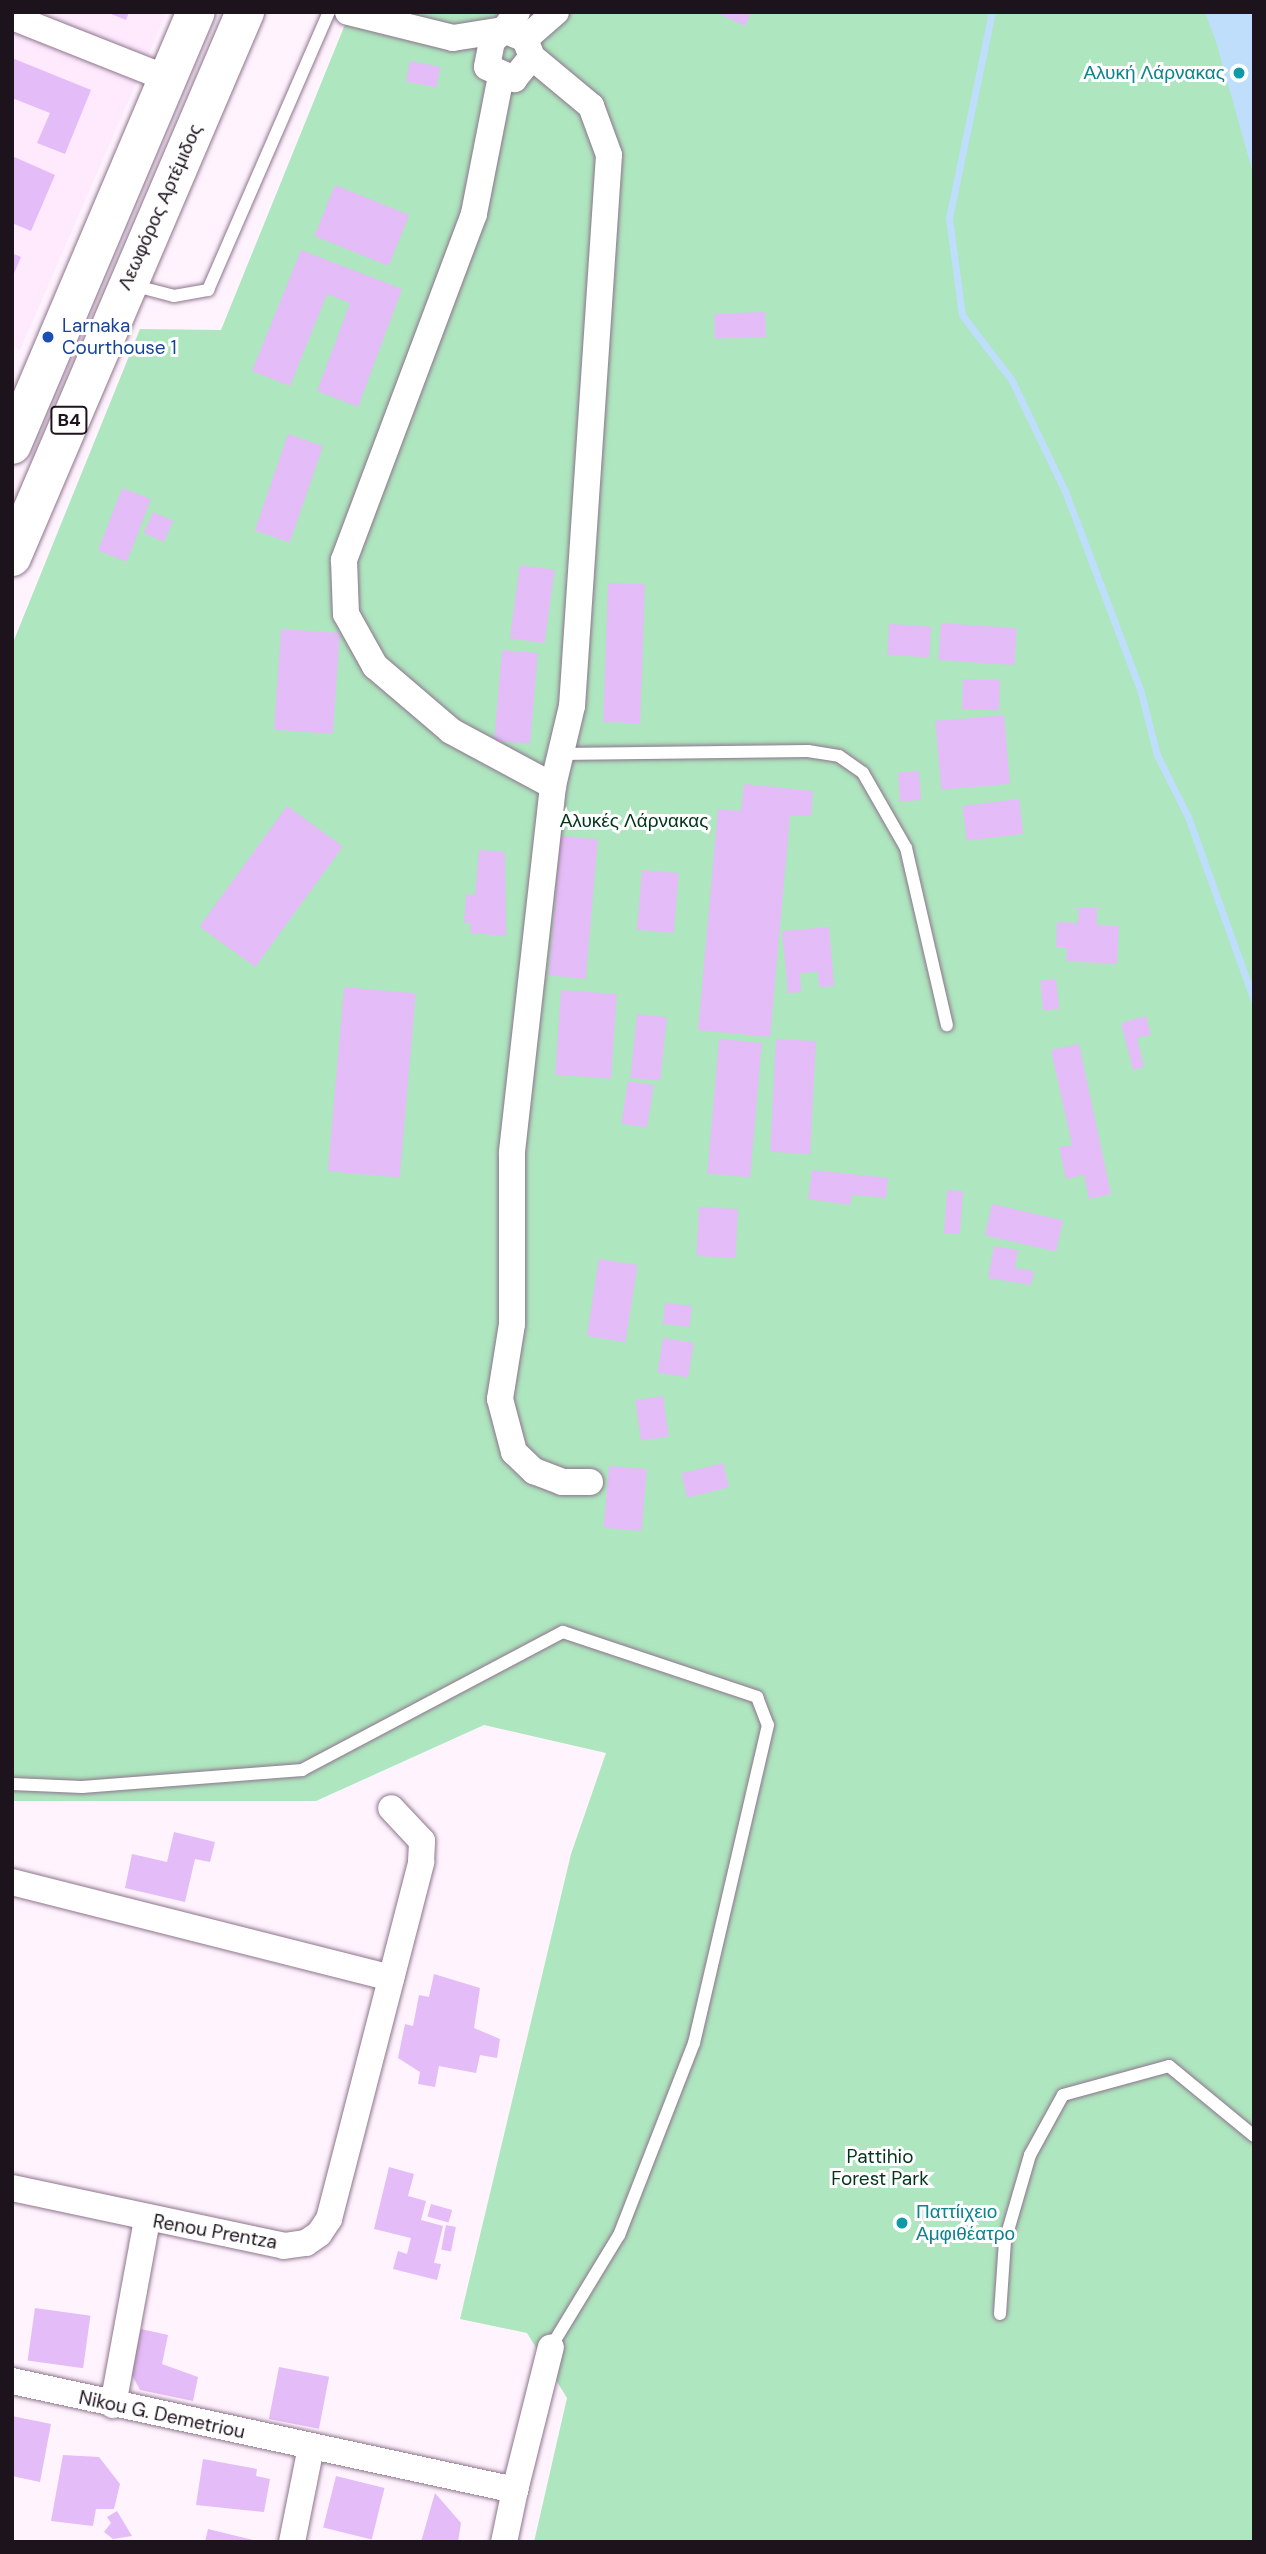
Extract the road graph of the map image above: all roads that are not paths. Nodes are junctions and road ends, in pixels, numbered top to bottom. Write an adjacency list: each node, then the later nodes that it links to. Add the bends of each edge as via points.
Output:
1 (196, 12): 9 (main road, B4)
2 (245, 12): 11 (main road, Λεωφόρος Αρτέμιδος / B4)
3 (329, 12): 11 (lane, via 208,290 174,296)
4 (348, 12): 7 (street, via 453,38)
5 (556, 12): 7 (street)
6 (12, 17): 9 (street)
7 (519, 35): 8 (street, via 514,79); 8 (street, via 485,54 487,67); 14 (street, via 591,106 609,155 572,706)
8 (501, 76): 15 (street, via 469,227 344,560 346,614 375,666 451,731)
9 (166, 78): 10 (main road, B4)
10 (89, 267): 11 (main road); 12 (main road, B4)
11 (125, 283): 13 (main road, Λεωφόρος Αρτέμιδος / B4)
12 (12, 445)
13 (12, 557)
14 (560, 754): 15 (street); 16 (lane, via 808,751 847,761 863,773 906,848)
15 (553, 786): 17 (street, via 512,1153 512,1324 500,1399 514,1452 534,1471 562,1482)
16 (947, 1025)
17 (590, 1482)
18 (12, 1784): 26 (lane, via 82,1787 302,1770 563,1632 757,1697 768,1725 694,2043 619,2235)
19 (391, 1808): 21 (street, Renou Prentza, via 412,1823 422,1841)
20 (12, 1882): 21 (street)
21 (391, 1978): 24 (street, Renou Prentza, via 330,2218 319,2234 306,2244 284,2246)
22 (1254, 2136): 25 (lane, via 1169,2066 1063,2095 1030,2155 1005,2241)
23 (12, 2188): 24 (street, Renou Prentza)
24 (147, 2220): 28 (street)
25 (1000, 2314)
26 (551, 2347): 30 (street)
27 (12, 2381): 28 (street, Nikou G. Demetriou)
28 (113, 2405): 29 (street, Nikou G. Demetriou)
29 (311, 2446): 30 (street, Nikou G. Demetriou); 31 (street)
30 (515, 2490): 32 (street)
31 (292, 2542)
32 (504, 2542)

